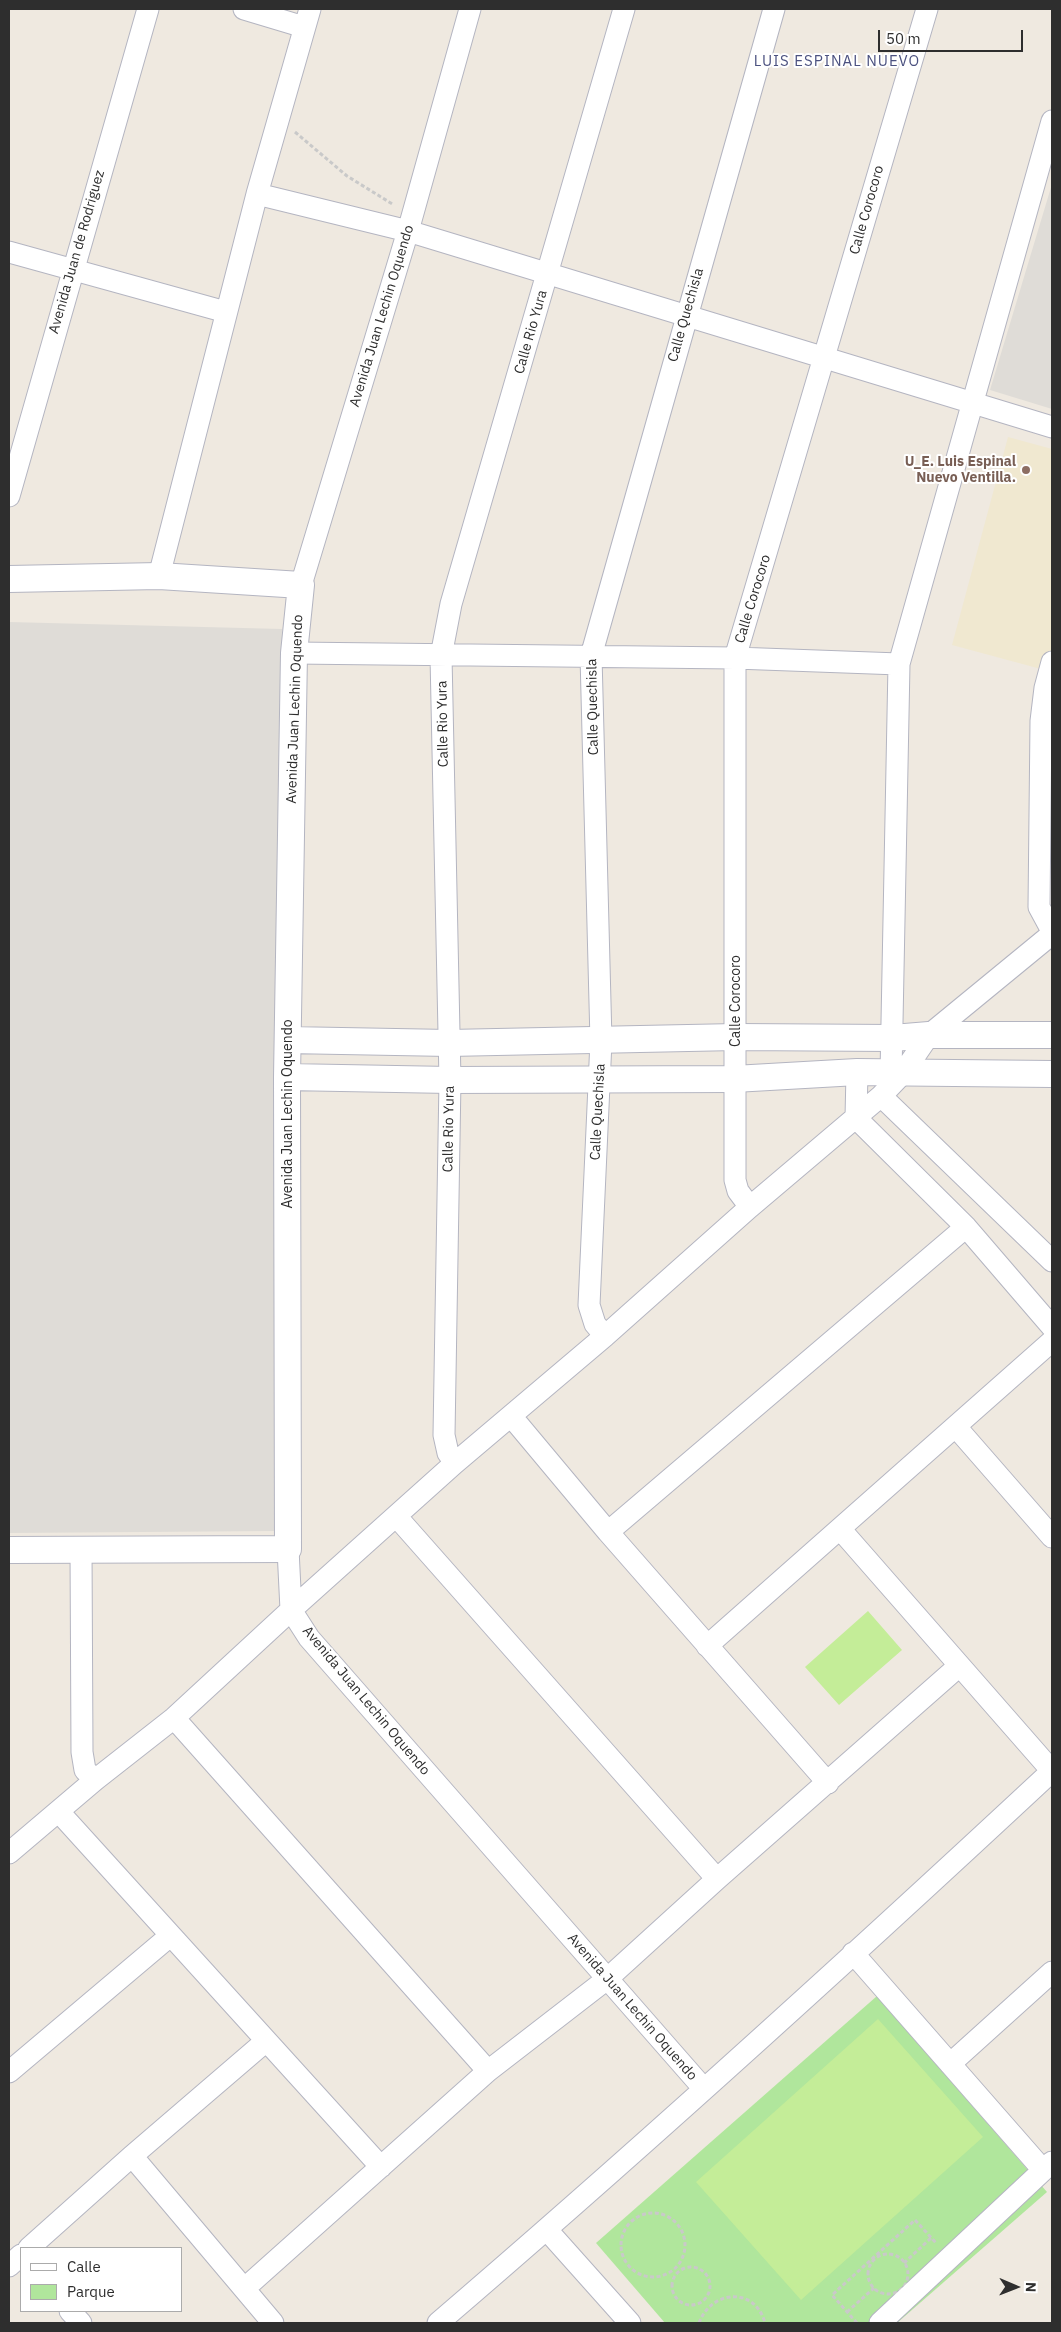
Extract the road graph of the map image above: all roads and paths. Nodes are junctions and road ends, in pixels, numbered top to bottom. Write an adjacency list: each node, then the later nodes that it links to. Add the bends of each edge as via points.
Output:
1 (148, 9): 13 (street, Avenida Juan de Rodriguez)
2 (244, 9): 7 (street)
3 (470, 9): 11 (street, Avenida Juan Lechin Oquendo)
4 (624, 9): 14 (street, Calle Rio Yura)
5 (774, 9): 16 (street, Calle Quechisla)
6 (926, 9): 17 (street, Calle Corocoro)
7 (307, 18): 8 (street)
8 (278, 116): 10 (street); 11 (path, via 347,176 399,208)
9 (1052, 121): 18 (street)
10 (257, 194): 11 (street); 15 (street)
11 (408, 231): 14 (street); 23 (street, Avenida Juan Lechin Oquendo)
12 (9, 252): 13 (street)
13 (71, 271): 15 (street); 20 (street, Avenida Juan de Rodriguez)
14 (548, 273): 16 (street); 25 (street, Calle Rio Yura, via 451,604)
15 (226, 312): 21 (street)
16 (686, 317): 17 (street); 26 (street, Calle Quechisla)
17 (824, 356): 18 (street); 27 (street, Calle Corocoro)
18 (971, 403): 19 (street); 29 (street)
19 (1052, 427)
20 (9, 496)
21 (158, 576): 22 (street); 23 (street)
22 (9, 579)
23 (301, 585): 24 (street, Avenida Juan Lechin Oquendo)
24 (294, 653): 25 (street); 35 (street, Avenida Juan Lechin Oquendo)
25 (442, 656): 26 (street); 37 (street, Calle Rio Yura)
26 (591, 656): 27 (street); 36 (street, Calle Quechisla)
27 (735, 658): 29 (street); 33 (street, Calle Corocoro)
28 (1052, 662): 30 (street, via 1040,721 1039,907)
29 (899, 664): 34 (street)
30 (1052, 933): 31 (street)
31 (929, 1035): 32 (street); 34 (street); 44 (street)
32 (1052, 1036)
33 (736, 1037): 34 (street); 36 (street); 42 (street, Calle Corocoro)
34 (893, 1038): 44 (street)
35 (288, 1040): 37 (street); 40 (street, Avenida Juan Lechin Oquendo)
36 (601, 1041): 37 (street); 41 (street, Calle Quechisla)
37 (449, 1043): 43 (street, Calle Rio Yura)
38 (857, 1072): 42 (street); 44 (street); 45 (street)
39 (1052, 1074): 44 (street)
40 (287, 1077): 43 (street); 60 (street, Avenida Juan Lechin Oquendo)
41 (600, 1079): 42 (street); 43 (street); 50 (street, Calle Quechisla, via 589,1305 595,1324)
42 (734, 1079): 46 (street, Calle Corocoro, via 735,1180 738,1192)
43 (450, 1080): 54 (street, Calle Rio Yura, via 444,1435 448,1453)
44 (892, 1080): 45 (street); 48 (street)
45 (856, 1118): 46 (street); 47 (street)
46 (750, 1207): 50 (street)
47 (966, 1226): 49 (street); 57 (street)
48 (1052, 1260)
49 (1052, 1327)
50 (605, 1336): 52 (street)
51 (1052, 1341): 53 (street)
52 (511, 1416): 54 (street); 57 (street)
53 (956, 1427): 56 (street); 58 (street)
54 (455, 1462): 55 (street)
55 (396, 1516): 62 (street); 71 (street)
56 (841, 1530): 63 (street); 64 (street)
57 (608, 1532): 63 (street)
58 (1052, 1537)
59 (81, 1549): 60 (street); 61 (street); 67 (street, via 82,1752 85,1770)
60 (288, 1549): 62 (street, Avenida Juan Lechin Oquendo)
61 (9, 1550)
62 (291, 1610): 65 (street); 75 (street, Avenida Juan Lechin Oquendo, via 309,1638)
63 (707, 1646): 68 (street)
64 (959, 1666): 66 (street); 68 (street)
65 (174, 1718): 67 (street); 78 (street)
66 (1052, 1771): 73 (street)
67 (95, 1780): 69 (street)
68 (828, 1783): 71 (street)
69 (59, 1812): 70 (street); 72 (street)
70 (9, 1853)
71 (717, 1879): 75 (street)
72 (170, 1936): 76 (street); 79 (street)
73 (853, 1953): 77 (street); 80 (street)
74 (1052, 1972): 77 (street)
75 (607, 1979): 78 (street); 80 (street, Avenida Juan Lechin Oquendo)
76 (266, 2041): 81 (street); 83 (street)
77 (950, 2064): 82 (street)
78 (488, 2071): 83 (street)
79 (9, 2072)
80 (704, 2089): 84 (street)
81 (132, 2156): 86 (street); 94 (street)
82 (1048, 2166): 100 (street)
83 (381, 2167): 94 (street)
84 (547, 2230): 103 (street); 104 (street)
85 (932, 2238): 87 (path); 89 (path, via 915,2220); 90 (path)
86 (30, 2247)
87 (941, 2249)
88 (20, 2256): 91 (street)
89 (874, 2259): 90 (path, via 892,2255); 95 (path, via 869,2277); 99 (path, via 832,2295)
90 (904, 2262): 95 (path, via 907,2280 899,2290 886,2294)
91 (9, 2266)
92 (676, 2267): 92 (path, via 657,2277 646,2276 628,2266 622,2252 622,2236 633,2219 652,2213 667,2217 679,2227 684,2248); 93 (path)
93 (679, 2271): 96 (path, via 696,2268 706,2275 710,2287); 96 (path, via 672,2281 676,2298 687,2305)
94 (245, 2288): 102 (street)
95 (874, 2288): 99 (path)
96 (705, 2299): 97 (path)
97 (710, 2304): 105 (path); 106 (path, via 730,2296 742,2298 752,2302)
98 (71, 2312): 101 (street)
99 (847, 2312): 107 (path)
100 (902, 2316): 108 (street)
101 (81, 2323)
102 (273, 2323)
103 (438, 2323)
104 (630, 2323)
105 (699, 2323)
106 (765, 2323)
107 (857, 2323)
108 (880, 2323)

